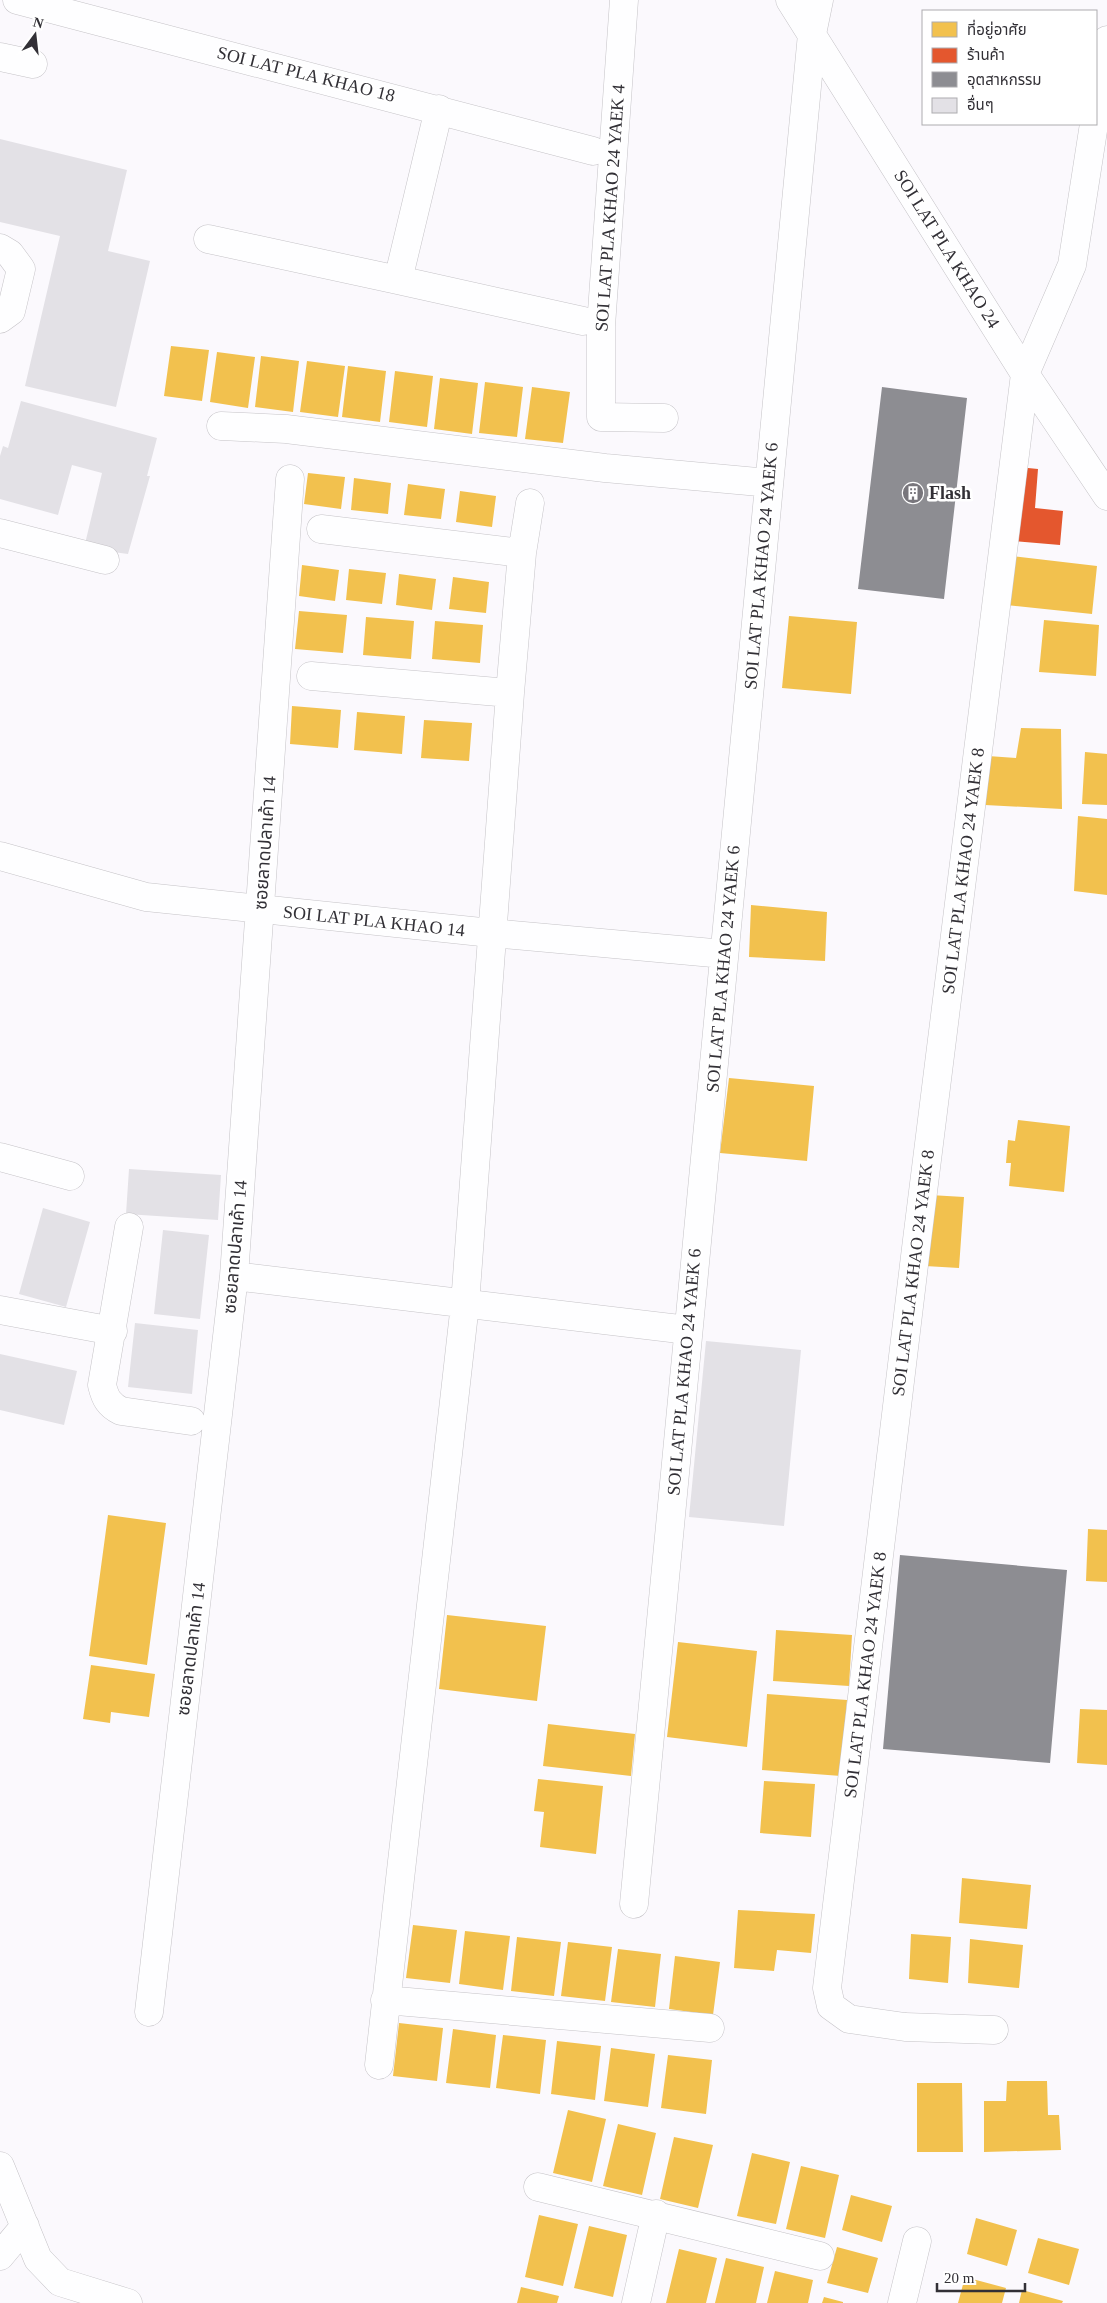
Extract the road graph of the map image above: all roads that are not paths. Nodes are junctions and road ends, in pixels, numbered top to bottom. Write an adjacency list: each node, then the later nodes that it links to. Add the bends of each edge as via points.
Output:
1 (18, 0): 10 (street, SOI LAT PLA KHAO 18)
2 (624, 0): 19 (street, SOI LAT PLA KHAO 24 YAEK 4, via 601,326 601,417)
3 (790, 0): 5 (street, SOI LAT PLA KHAO 24)
4 (819, 0): 5 (street, SOI LAT PLA KHAO 24 YAEK 6)
5 (812, 34): 18 (street, SOI LAT PLA KHAO 24); 22 (street, SOI LAT PLA KHAO 24 YAEK 6)
6 (1107, 40): 9 (street)
7 (0, 57): 8 (street)
8 (33, 64)
9 (1097, 105)
10 (439, 109): 12 (street, SOI LAT PLA KHAO 18); 15 (street)
11 (1094, 125): 18 (street, SOI LAT PLA KHAO 24 YAEK 8, via 1072,265)
12 (593, 151)
13 (208, 239): 15 (street)
14 (0, 248): 16 (street, via 10,254 21,268 11,311)
15 (398, 280): 17 (street)
16 (0, 319)
17 (583, 321)
18 (1024, 374): 23 (street, SOI LAT PLA KHAO 24); 48 (street, SOI LAT PLA KHAO 24 YAEK 8, via 827,1988 831,2006 849,2018 905,2027)
19 (664, 418)
20 (221, 426): 22 (street, via 286,429 605,468)
21 (290, 479): 32 (street, ซอยลาดปลาเค้า 14)
22 (769, 483): 34 (street, SOI LAT PLA KHAO 24 YAEK 6)
23 (1107, 496)
24 (530, 504): 27 (street)
25 (321, 529): 27 (street)
26 (0, 533): 28 (street)
27 (522, 553): 30 (street)
28 (104, 560)
29 (311, 676): 30 (street)
30 (510, 693): 33 (street)
31 (0, 856): 32 (street, SOI LAT PLA KHAO 14, via 146,897)
32 (261, 909): 33 (street, SOI LAT PLA KHAO 14); 38 (street, ซอยลาดปลาเค้า 14)
33 (492, 933): 34 (street, SOI LAT PLA KHAO 14); 39 (street)
34 (724, 954): 41 (street, SOI LAT PLA KHAO 24 YAEK 6)
35 (0, 1158): 36 (street)
36 (70, 1176)
37 (129, 1227): 42 (street)
38 (234, 1276): 39 (street); 46 (street, ซอยลาดปลาเค้า 14)
39 (465, 1304): 41 (street); 45 (street)
40 (0, 1310): 42 (street)
41 (688, 1330): 44 (street, SOI LAT PLA KHAO 24 YAEK 6)
42 (113, 1332): 43 (street, via 102,1385 111,1406 120,1411)
43 (192, 1421)
44 (634, 1904)
45 (385, 2000): 47 (street); 49 (street)
46 (149, 2012)
47 (710, 2028)
48 (994, 2030)
49 (379, 2065)
50 (0, 2166): 53 (street)
51 (538, 2187): 52 (street)
52 (656, 2214): 56 (street); 58 (street)
53 (25, 2226): 55 (street); 57 (street, via 38,2259 60,2282)
54 (917, 2241): 59 (street)
55 (0, 2256)
56 (820, 2256)
57 (128, 2303)
58 (636, 2303)
59 (902, 2303)

